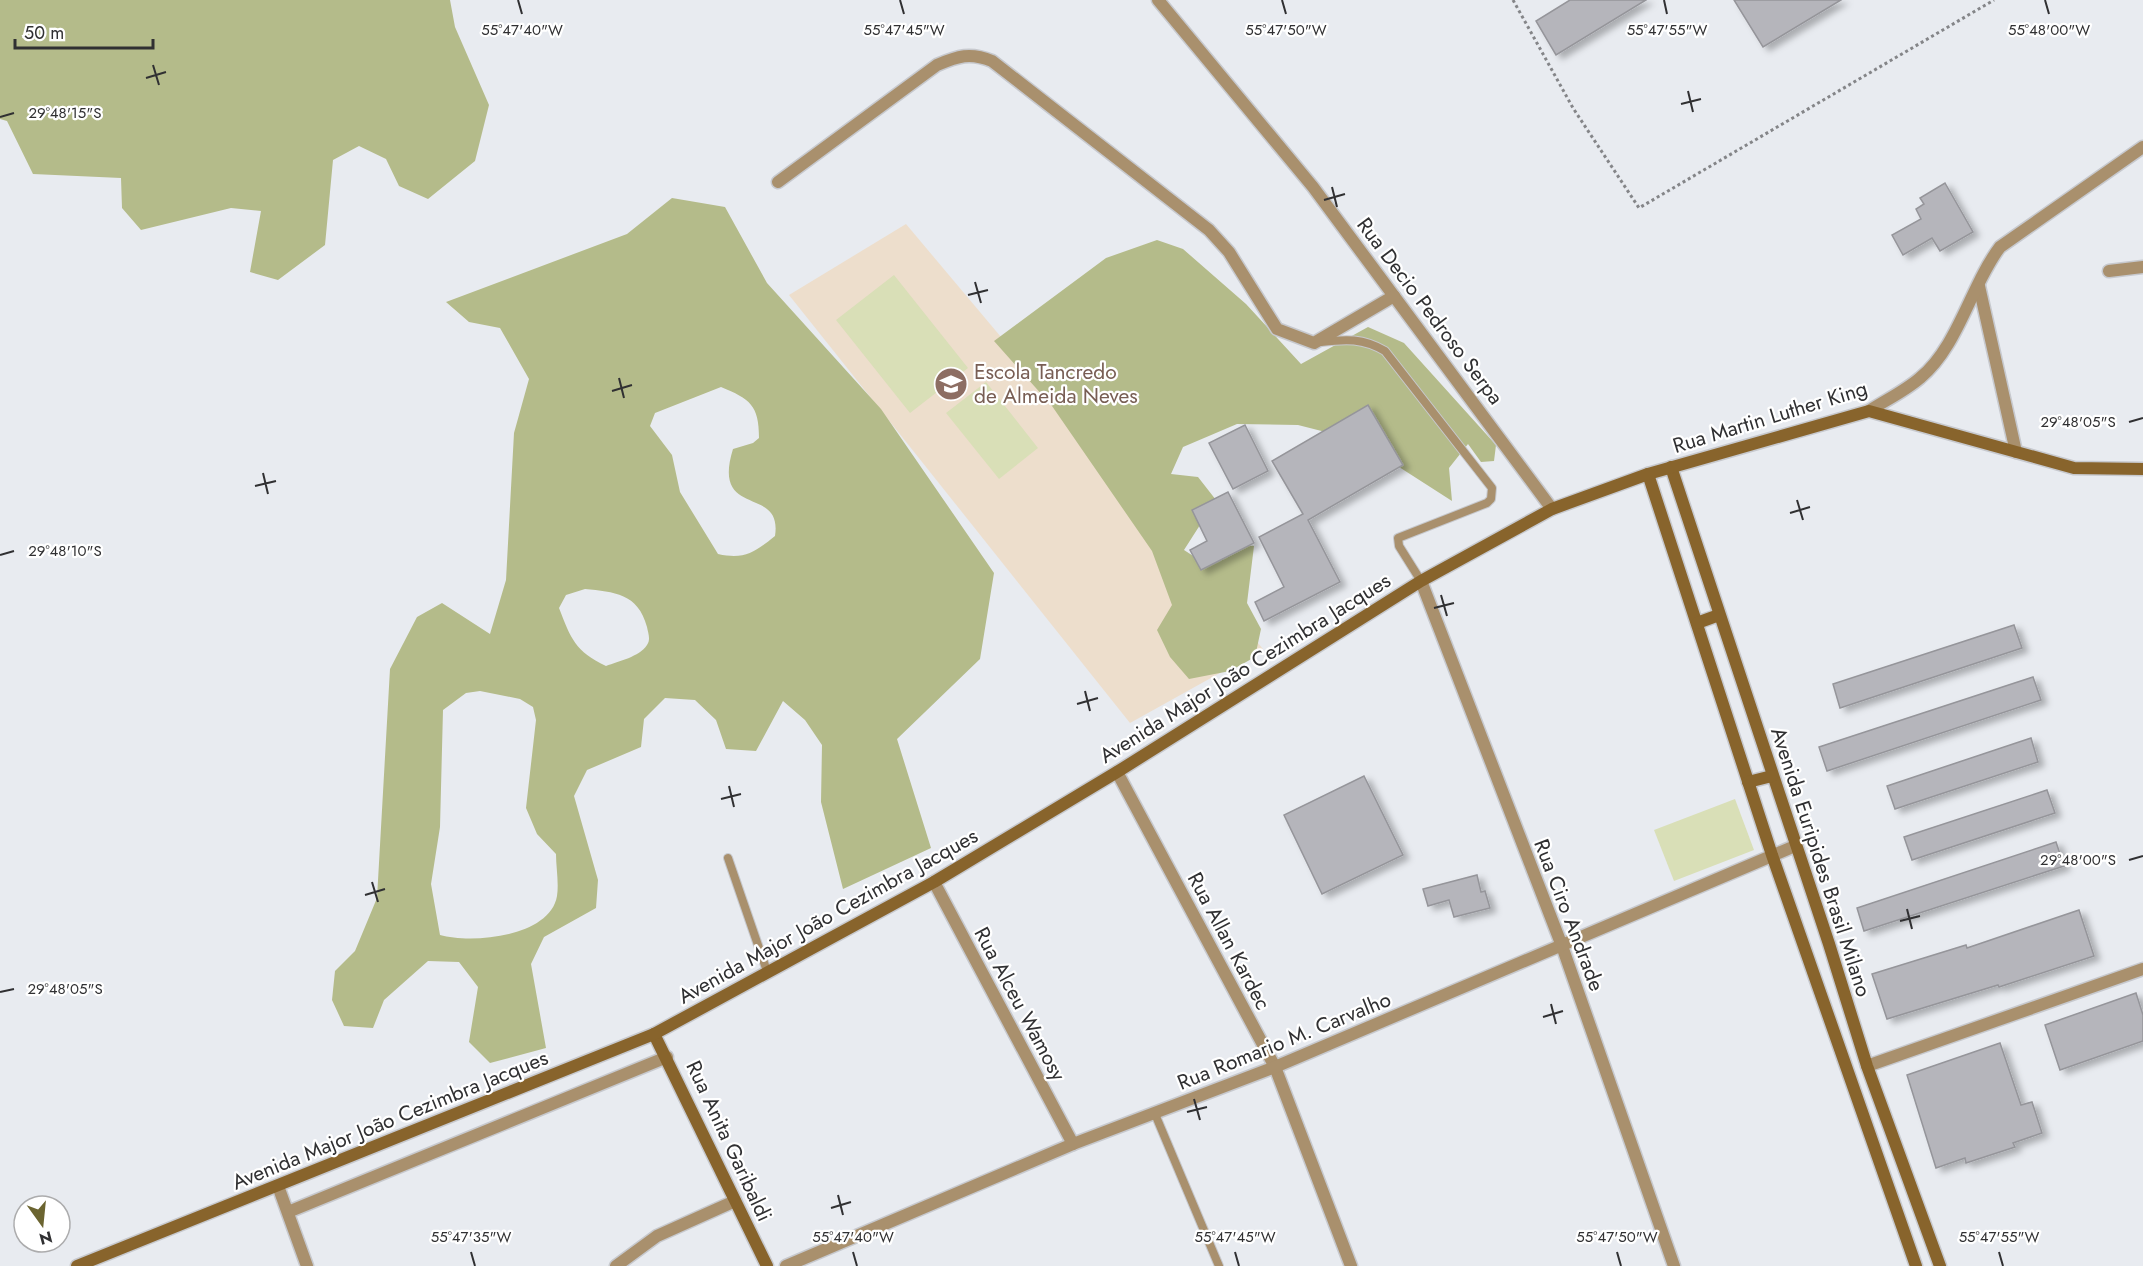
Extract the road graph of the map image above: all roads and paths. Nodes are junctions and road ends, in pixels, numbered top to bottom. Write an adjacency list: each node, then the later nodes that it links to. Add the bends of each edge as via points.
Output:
1 (1158, 0): 9 (street, Rua Decio Pedroso Serpa, via 1313,187)
2 (1513, 0): 3 (path, via 1573,108 1639,208)
3 (1994, 0)
4 (2143, 147): 8 (street, Rua Martin Luther King, via 2000,247 1986,264)
5 (778, 182): 10 (street, via 937,65 975,54 992,61 1209,230 1229,252 1277,330)
6 (2143, 267): 7 (street)
7 (2109, 271)
8 (1979, 286): 11 (street, Rua Martin Luther King, via 1943,350 1922,377); 12 (street)
9 (1395, 296): 10 (street); 16 (street, Rua Decio Pedroso Serpa)
10 (1314, 343): 17 (lane, via 1351,338 1370,342 1385,351 1492,488 1487,503 1398,538)
11 (1869, 411): 12 (main road); 13 (main road, Rua Martin Luther King)
12 (2016, 452): 14 (main road, via 2074,468)
13 (1671, 468): 15 (main road, Rua Martin Luther King); 18 (main road, Avenida Euripides Brasil Milano)
14 (2143, 469)
15 (1648, 474): 16 (main road, Rua Martin Luther King); 19 (main road, Avenida Euripides Brasil Milano)
16 (1552, 509): 17 (main road, Avenida Major João Cezimbra Jacques)
17 (1420, 581): 20 (main road, Avenida Major João Cezimbra Jacques); 28 (street, Rua Ciro Andrade)
18 (1719, 615): 19 (main road); 21 (main road, Avenida Euripides Brasil Milano)
19 (1696, 623): 22 (main road, Avenida Euripides Brasil Milano)
20 (1117, 772): 26 (main road, Avenida Major João Cezimbra Jacques); 35 (street, Rua Allan Kardec)
21 (1772, 776): 22 (main road); 23 (main road, Avenida Euripides Brasil Milano)
22 (1749, 782): 24 (main road, Avenida Euripides Brasil Milano)
23 (1795, 846): 24 (street, Rua Romario M. Carvalho); 27 (main road, Avenida Euripides Brasil Milano)
24 (1772, 855): 28 (street, Rua Romario M. Carvalho); 29 (main road, Avenida Euripides Brasil Milano)
25 (728, 858): 31 (lane)
26 (934, 882): 31 (main road, Avenida Major João Cezimbra Jacques); 37 (street, Rua Alceu Wamosy)
27 (1829, 944): 29 (main road); 34 (main road, Avenida Euripides Brasil Milano)
28 (1562, 946): 35 (street, Rua Romario M. Carvalho); 50 (street, Rua Ciro Andrade)
29 (1808, 952): 39 (main road, Avenida Euripides Brasil Milano)
30 (2143, 969): 34 (street)
31 (768, 974): 32 (main road, Avenida Major João Cezimbra Jacques)
32 (654, 1034): 33 (main road, Rua Anita Garibaldi); 40 (main road, Avenida Major João Cezimbra Jacques)
33 (667, 1057): 41 (main road, Rua Anita Garibaldi); 42 (street)
34 (1867, 1066): 38 (main road, Avenida Euripides Brasil Milano)
35 (1275, 1067): 36 (street, Rua Romario M. Carvalho); 49 (street, Rua Allan Kardec)
36 (1155, 1114): 37 (street, Rua Romario M. Carvalho); 48 (lane)
37 (1073, 1144): 47 (street, Rua Romario M. Carvalho)
38 (1905, 1173): 39 (main road); 52 (main road, Avenida Euripides Brasil Milano)
39 (1883, 1180): 51 (main road, Avenida Euripides Brasil Milano)
40 (278, 1186): 42 (street); 43 (main road, Avenida Major João Cezimbra Jacques)
41 (735, 1201): 45 (street, via 657,1236); 46 (main road, Rua Anita Garibaldi)
42 (288, 1212): 44 (street)
43 (76, 1266)
44 (308, 1266)
45 (616, 1266)
46 (767, 1266)
47 (786, 1266)
48 (1219, 1266)
49 (1351, 1266)
50 (1674, 1266)
51 (1916, 1266)
52 (1940, 1266)

